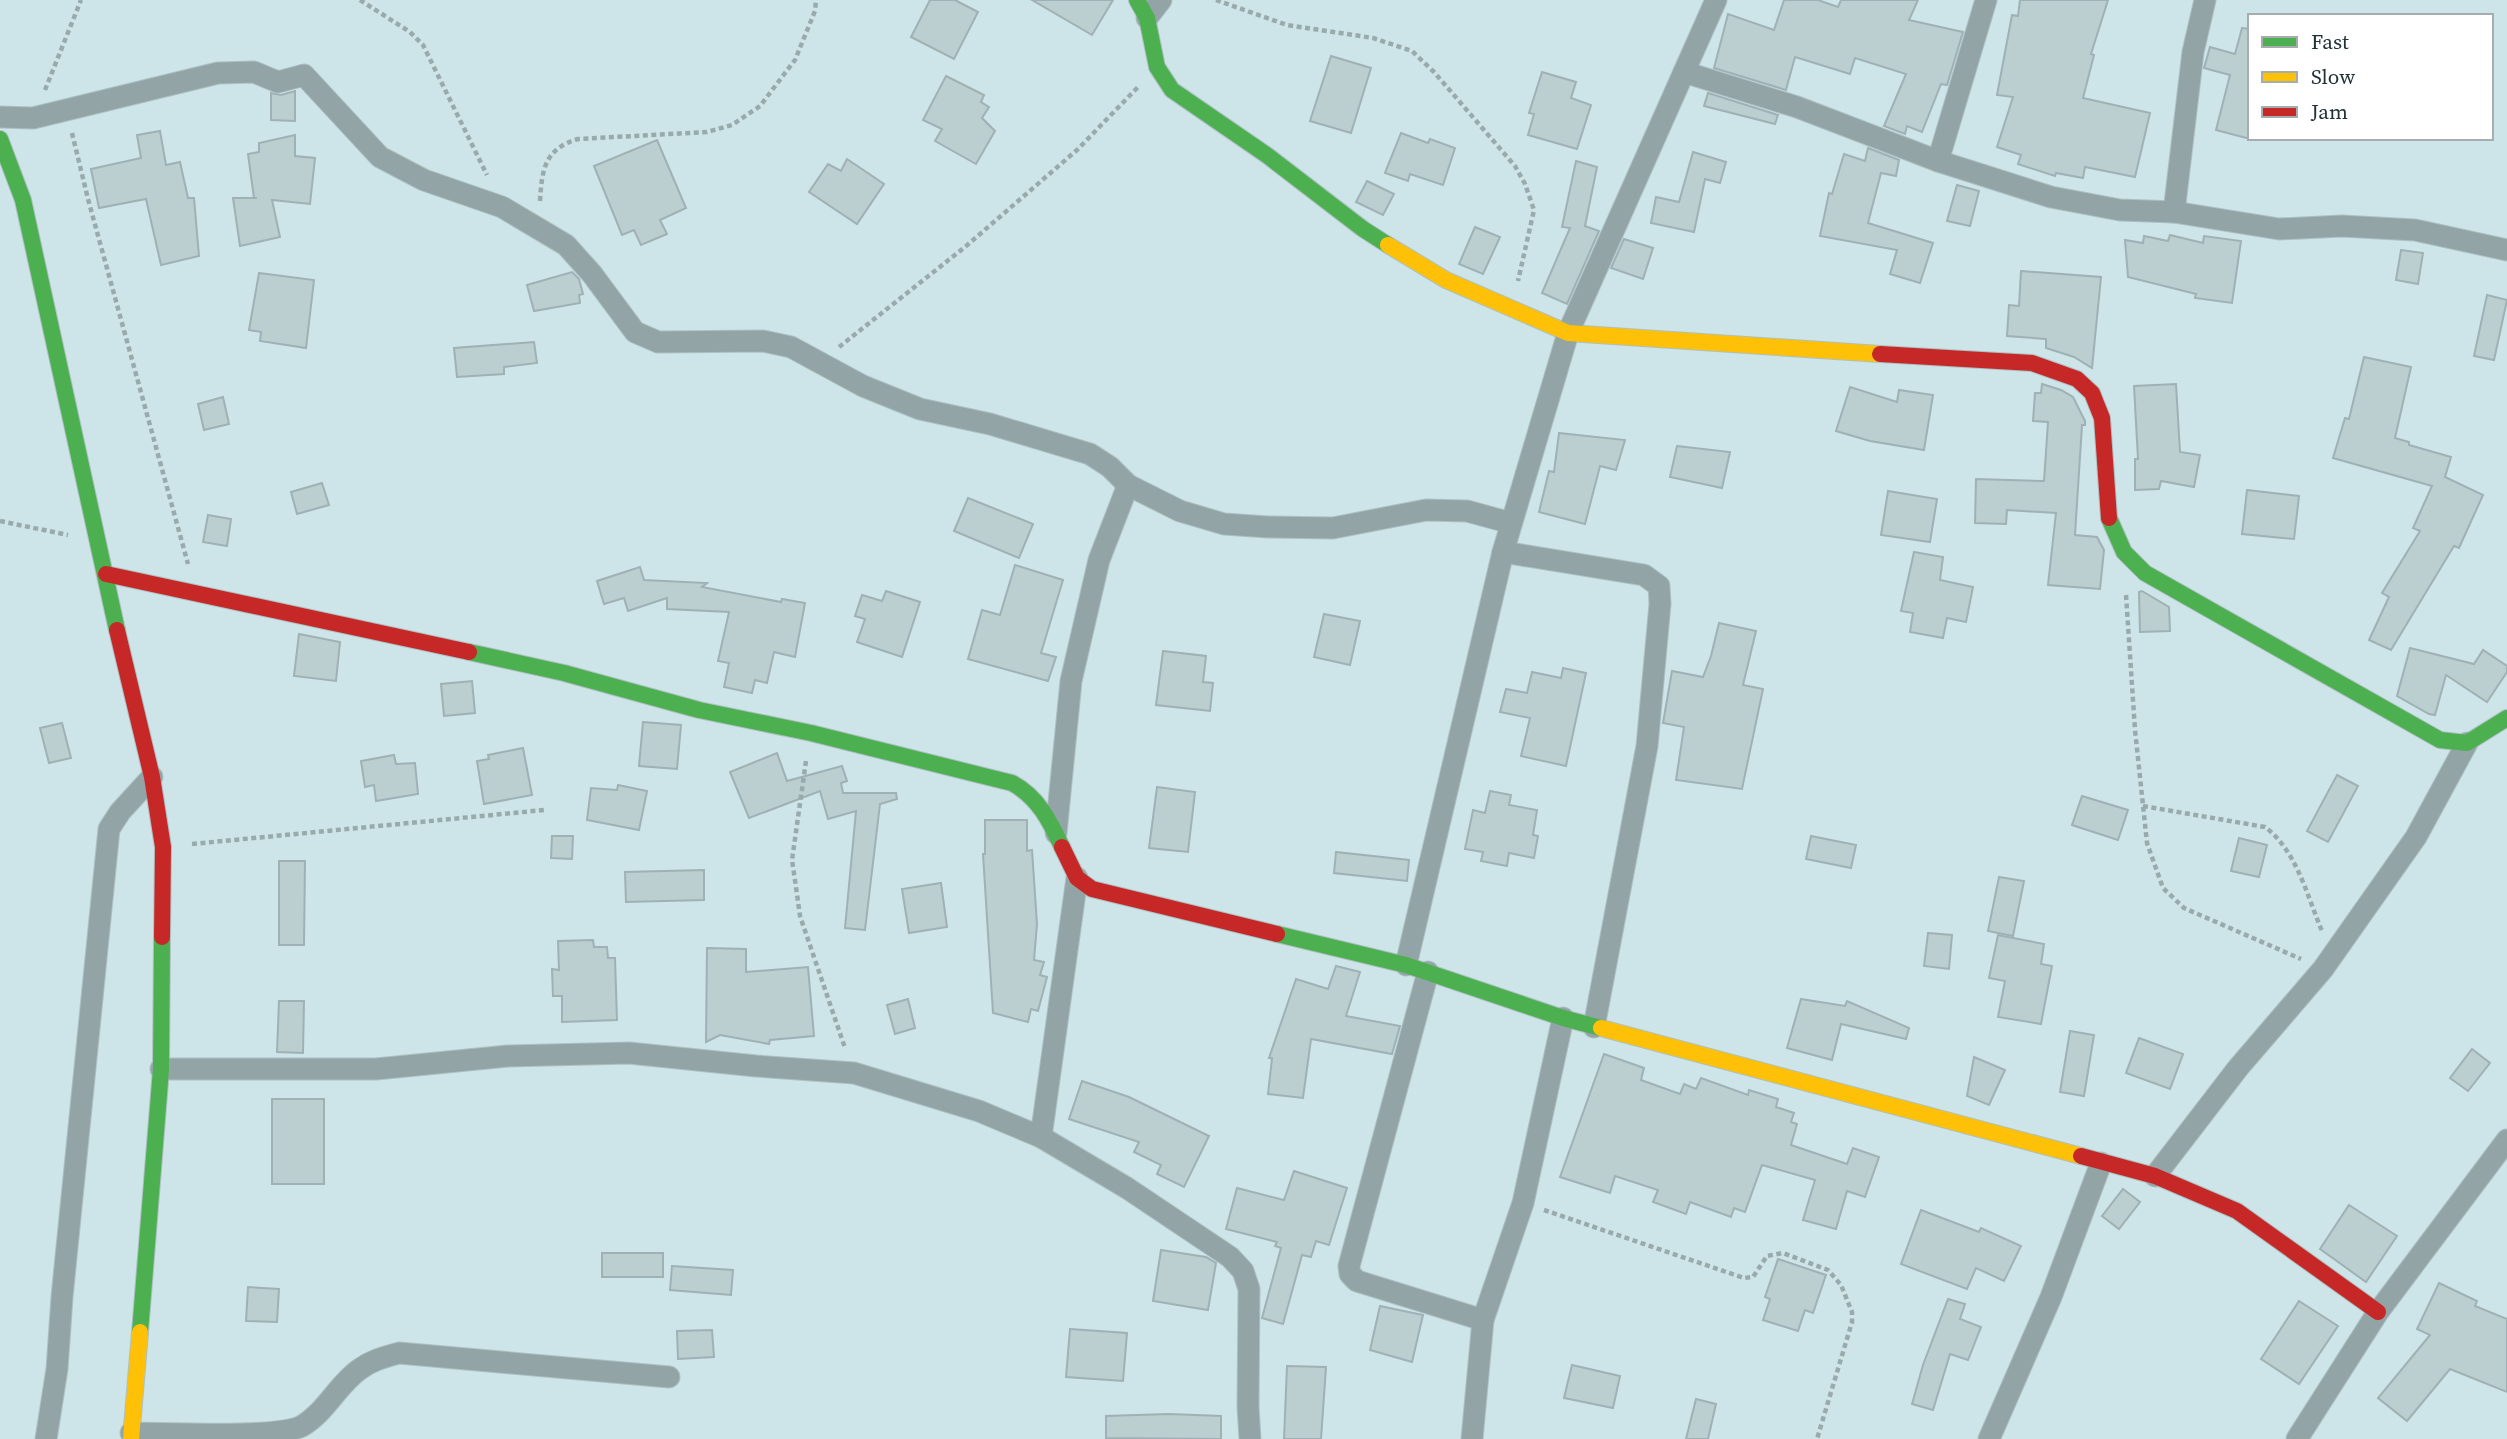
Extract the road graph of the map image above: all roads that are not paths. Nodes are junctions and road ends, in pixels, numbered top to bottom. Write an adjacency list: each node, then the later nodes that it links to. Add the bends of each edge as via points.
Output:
1 (1161, 0): 5 (street)
2 (1716, 0): 6 (street)
3 (1986, 0): 9 (street)
4 (2205, 0): 10 (street, via 2193,52)
5 (1142, 9): 12 (street, via 1157,67 1172,90 1363,229 1446,280)
6 (1684, 72): 9 (street, via 1797,107); 12 (street)
7 (0, 117): 13 (street, via 33,118 218,73 254,72 278,82 304,75 380,157 424,180 502,207 566,245 635,332 658,342 763,341 791,347 863,386 920,409 1090,454)
8 (0, 139): 16 (street, via 23,200)
9 (1938, 161): 10 (street, via 2051,197 2120,210)
10 (2174, 212): 11 (street, via 2279,229 2415,230)
11 (2507, 250)
12 (1568, 333): 14 (street); 18 (street, via 2032,363 2075,377 2092,391 2102,418 2109,522 2124,552 2145,573 2440,740)
13 (1128, 485): 14 (street, via 1181,511 1224,524 1333,528 1426,510 1467,511); 20 (street, via 1099,560 1071,681)
14 (1511, 523): 15 (street)
15 (1503, 552): 22 (street); 25 (street, via 1644,575 1659,586 1647,746)
16 (106, 574): 19 (street); 20 (street, via 564,673 699,710 1012,783 1036,800)
17 (2507, 718): 18 (street)
18 (2467, 743): 30 (street, via 2416,837 2328,963 2238,1068)
19 (152, 777): 26 (street, via 163,847); 35 (street, via 109,829 57,1369)
20 (1056, 833): 21 (street)
21 (1077, 878): 22 (street, via 1092,889); 27 (street)
22 (1406, 965): 23 (street)
23 (1427, 972): 24 (street); 32 (street, via 1350,1275 1356,1281)
24 (1563, 1018): 25 (street); 32 (street, via 1523,1203)
25 (1594, 1027): 29 (street)
26 (161, 1069): 27 (street, via 376,1069 508,1056 629,1053 853,1073 979,1111); 34 (street)
27 (1041, 1137): 36 (street, via 1127,1188 1230,1257 1243,1271 1249,1289)
28 (2507, 1140): 31 (street)
29 (2101, 1163): 30 (street); 38 (street, via 2051,1297)
30 (2155, 1176): 31 (street, via 2237,1211)
31 (2378, 1312): 39 (street)
32 (1483, 1320): 37 (street)
33 (670, 1377): 34 (street, via 399,1353 358,1370 302,1426 278,1434)
34 (131, 1436)
35 (46, 1439)
36 (1250, 1439)
37 (1472, 1439)
38 (1989, 1439)
39 (2297, 1439)

